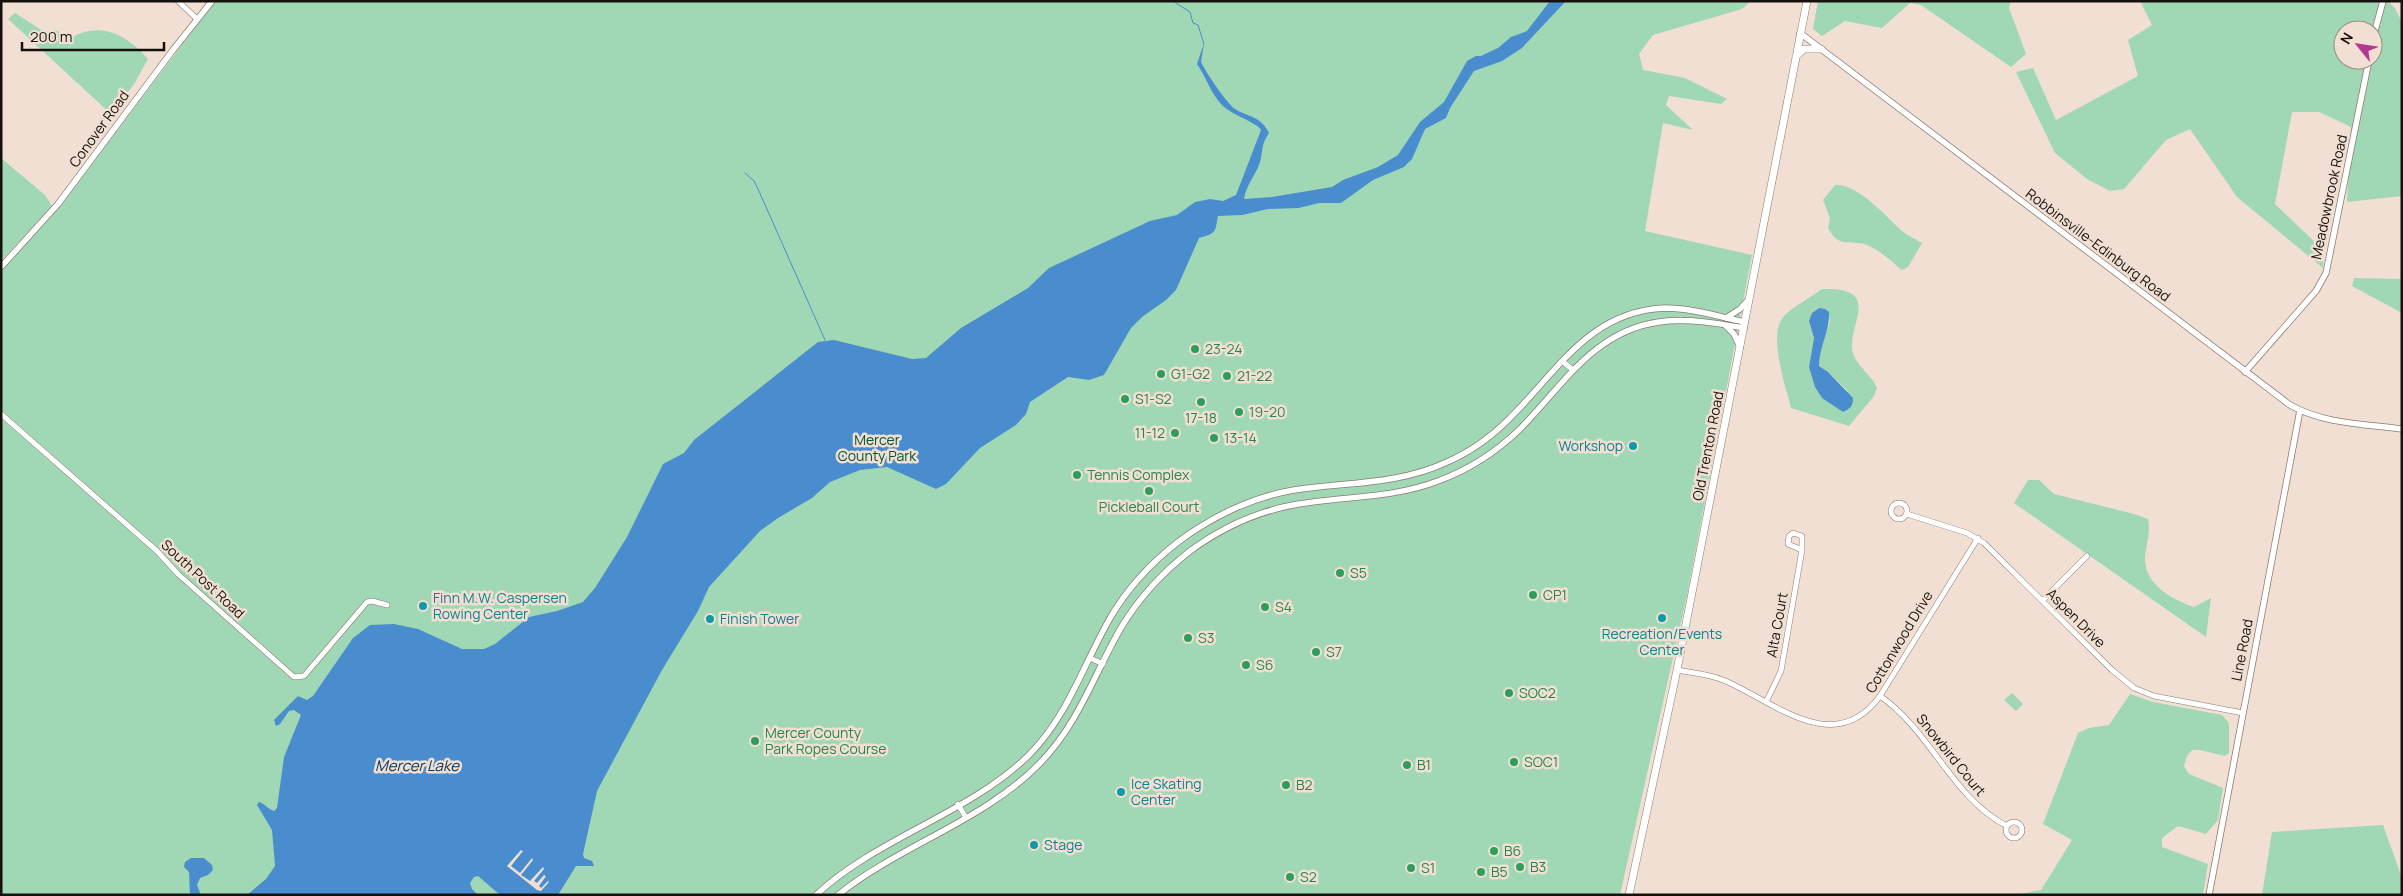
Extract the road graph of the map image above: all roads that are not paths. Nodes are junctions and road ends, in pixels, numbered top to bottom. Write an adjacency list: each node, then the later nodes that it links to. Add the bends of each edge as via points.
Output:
1 (178, 1): 5 (street)
2 (212, 1): 5 (street, Conover Road)
3 (1807, 1): 7 (main road, Old Trenton Road)
4 (2382, 1): 6 (street)
5 (197, 19): 11 (street, Conover Road, via 58,204)
6 (2377, 20)
7 (1800, 33): 8 (street, Robbinsville-Edinburg Road); 9 (main road, Old Trenton Road)
8 (1821, 49): 9 (main road, via 1804,49); 18 (street, Robbinsville-Edinburg Road)
9 (1796, 56): 12 (main road, Old Trenton Road)
10 (2367, 70): 18 (street, Meadowbrook Road, via 2326,273 2310,298)
11 (1, 267)
12 (1749, 300): 13 (street); 14 (main road, Old Trenton Road)
13 (1725, 321): 14 (street); 15 (street); 16 (street, via 1677,308 1640,312 1595,331); 17 (street, via 1674,320 1640,326 1602,344)
14 (1744, 325): 15 (main road, Old Trenton Road)
15 (1740, 348): 30 (main road, Old Trenton Road)
16 (1562, 361): 17 (street); 28 (street, via 1498,429 1450,461 1392,480 1280,493 1244,505 1193,532 1162,555 1131,589 1108,622)
17 (1573, 370): 29 (street, via 1510,438 1456,474 1393,494 1280,508 1237,523 1205,541 1166,572 1141,599 1120,629)
18 (2245, 372): 19 (street, Robbinsville-Edinburg Road)
19 (2300, 410): 21 (street, Robbinsville-Edinburg Road, via 2327,419); 33 (street, Line Road)
20 (1, 414): 27 (street, South Post Road, via 294,677 304,676 367,602)
21 (2402, 429)
22 (1907, 514): 23 (street, Aspen Drive)
23 (1978, 538): 26 (street, Aspen Drive); 31 (street, Cottonwood Drive)
24 (1802, 550): 32 (street, Alta Court, via 1781,671)
25 (2086, 556): 26 (street)
26 (2043, 600): 33 (street, Aspen Drive, via 2134,688 2163,698)
27 (387, 605)
28 (1090, 658): 29 (street); 34 (street, via 1061,714 1042,740 1007,774)
29 (1103, 664): 35 (street, via 1073,722 1053,750 1016,786)
30 (1677, 670): 32 (street, Cottonwood Drive, via 1724,680); 39 (main road, Old Trenton Road)
31 (1880, 696): 32 (street, Cottonwood Drive, via 1870,709 1855,719 1831,725 1806,721); 36 (street, Snowbird Court, via 1909,720 1980,808)
32 (1766, 702)
33 (2243, 713): 40 (street, Line Road)
34 (958, 804): 35 (street); 37 (street, via 852,866)
35 (965, 816): 38 (street, via 866,874)
36 (2007, 826)
37 (816, 895)
38 (838, 895)
39 (1629, 895)
40 (2209, 895)

